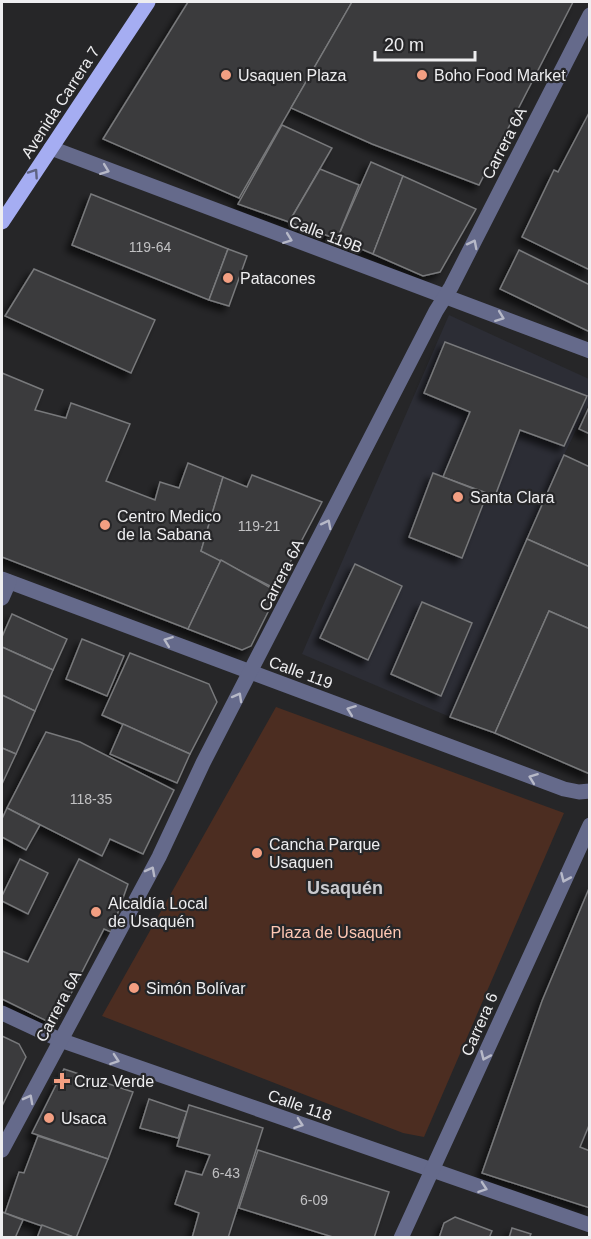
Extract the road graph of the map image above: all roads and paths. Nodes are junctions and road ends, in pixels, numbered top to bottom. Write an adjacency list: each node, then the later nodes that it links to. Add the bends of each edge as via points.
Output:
1 (148, 2): 3 (main road, Avenida Carrera 7)
2 (590, 15): 5 (street, Carrera 6A, one-way to 2)
3 (51, 148): 4 (main road, Avenida Carrera 7, one-way to 3); 5 (street, Calle 119B, one-way to 5)
4 (2, 222)
5 (446, 296): 6 (street, Calle 119B, one-way to 6); 9 (street, Carrera 6A, one-way to 5)
6 (590, 351)
7 (5, 580): 8 (street); 9 (street, Calle 119, one-way to 7)
8 (2, 598)
9 (252, 673): 10 (street, Calle 119, one-way to 9, via 564,789); 13 (street, Carrera 6A, one-way to 9)
10 (590, 791)
11 (590, 825): 15 (street, Carrera 6, one-way to 15)
12 (2, 1013): 13 (street, Calle 118)
13 (60, 1040): 14 (street, Carrera 6A, one-way to 13); 15 (street, Calle 118, one-way to 15)
14 (2, 1150)
15 (432, 1170): 16 (street, Calle 118, one-way to 16); 17 (street, Carrera 6)
16 (590, 1225)
17 (401, 1238)

